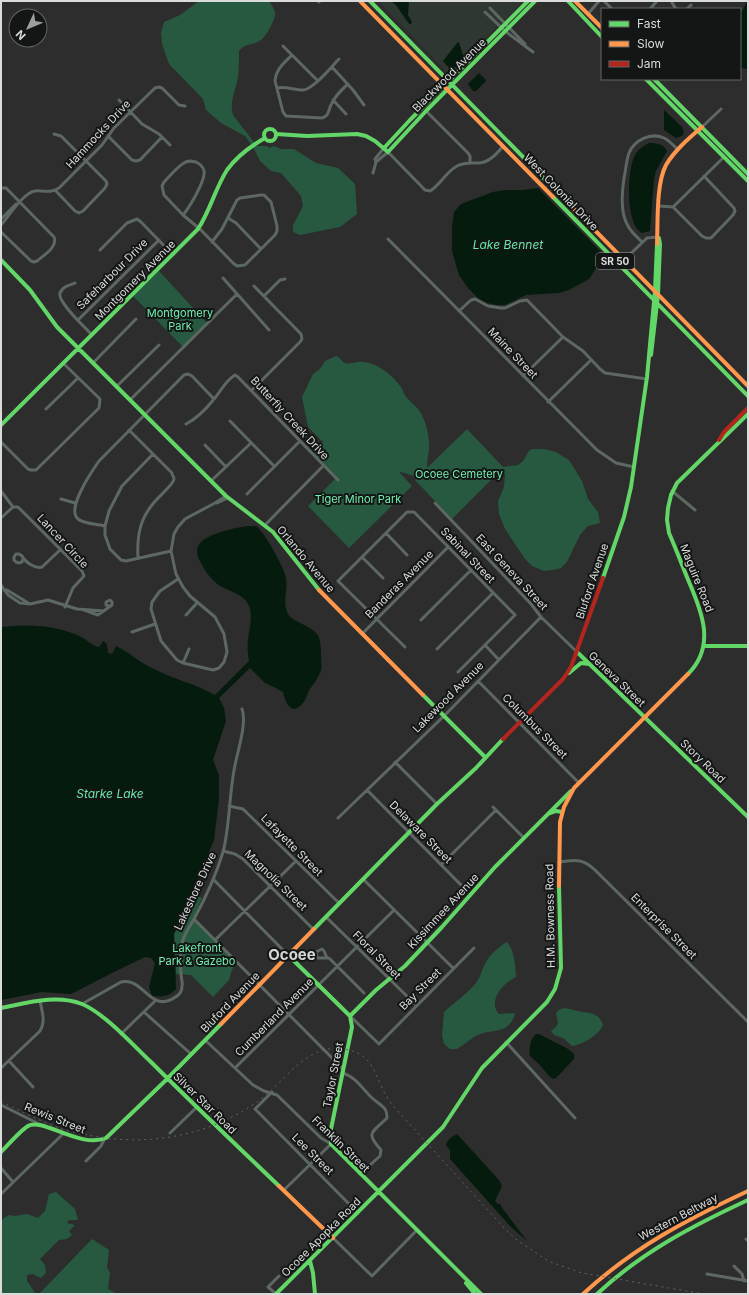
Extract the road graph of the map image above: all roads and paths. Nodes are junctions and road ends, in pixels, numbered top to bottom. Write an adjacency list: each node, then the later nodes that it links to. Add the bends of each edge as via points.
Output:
1 (360, 1): 29 (main road, West Colonial Drive / SR 50)
2 (370, 1): 26 (main road, West Colonial Drive / SR 50)
3 (528, 1): 13 (main road, Blackwood Avenue)
4 (535, 1): 16 (main road, Blackwood Avenue)
5 (568, 1): 18 (main road)
6 (575, 1): 12 (main road)
7 (599, 1): 12 (street)
8 (691, 5): 10 (street)
9 (490, 8): 13 (street)
10 (688, 8)
11 (486, 12): 15 (street)
12 (588, 14): 14 (main road)
13 (505, 24): 15 (main road, Blackwood Avenue); 16 (street)
14 (601, 27)
15 (501, 28): 17 (street); 26 (main road, Blackwood Avenue)
16 (509, 28): 17 (main road, Blackwood Avenue); 17 (street, via 533,52)
17 (505, 32): 28 (main road, Blackwood Avenue)
18 (601, 36)
19 (283, 46): 20 (street)
20 (292, 55): 25 (street); 30 (street, via 279,67 276,76)
21 (339, 59): 22 (street)
22 (332, 67): 25 (street); 27 (street)
23 (647, 80): 42 (main road)
24 (655, 80): 42 (main road)
25 (318, 81): 30 (street, via 306,90)
26 (448, 81): 28 (main road, West Colonial Drive / SR 50); 29 (main road, Blackwood Avenue)
27 (348, 84): 33 (street); 34 (street)
28 (452, 85): 31 (main road, Blackwood Avenue); 59 (main road, West Colonial Drive / SR 50)
29 (444, 86): 31 (main road, West Colonial Drive / SR 50); 37 (main road, Blackwood Avenue)
30 (277, 88): 33 (street, via 286,116 322,118 328,115)
31 (448, 90): 38 (main road, Blackwood Avenue); 49 (main road, West Colonial Drive / SR 50)
32 (119, 100): 39 (street)
33 (333, 100): 40 (street)
34 (364, 105)
35 (185, 106): 39 (street, Hammocks Drive, via 179,105 159,87)
36 (721, 108): 42 (street)
37 (419, 111): 41 (main road); 50 (main road, Blackwood Avenue)
38 (426, 111): 41 (main road, Blackwood Avenue); 54 (street, via 468,153)
39 (131, 112): 45 (street, Hammocks Drive); 46 (street, via 142,124)
40 (346, 114)
41 (410, 128): 50 (main road, Blackwood Avenue)
42 (700, 129): 51 (main road, Bluford Avenue); 52 (main road); 56 (main road)
43 (54, 134): 53 (street, via 61,136)
44 (276, 134): 47 (main road, via 273,141); 47 (main road, via 274,130 269,129 265,131); 50 (main road, via 362,135)
45 (108, 136): 46 (street, via 136,161); 53 (street, Hammocks Drive)
46 (162, 137): 48 (street)
47 (264, 138): 70 (main road, Montgomery Avenue, via 251,146 229,168)
48 (170, 145)
49 (504, 146): 54 (street, via 486,162); 57 (main road, West Colonial Drive / SR 50)
50 (386, 150): 54 (street, via 425,190 430,191 458,165); 55 (street, Blackwood Avenue, via 375,159)
51 (678, 150): 64 (main road, Bluford Avenue, via 666,164 662,175); 76 (street, via 664,138 654,136 635,144 630,152 622,198 628,226)
52 (724, 157): 58 (street); 60 (main road)
53 (86, 161): 62 (street, Hammocks Drive); 62 (street, via 107,184 83,211 75,211)
54 (470, 163)
55 (373, 173)
56 (748, 174)
57 (532, 175): 59 (main road); 91 (main road, West Colonial Drive / SR 50)
58 (704, 176): 65 (street); 65 (street, via 734,208 734,216 711,238 706,238)
59 (543, 177): 81 (main road, West Colonial Drive / SR 50)
60 (748, 182)
61 (1, 188): 63 (street, via 6,188)
62 (55, 190): 63 (street, via 36,190)
63 (20, 202): 68 (street); 69 (street); 71 (street, via 54,237 54,244 34,262)
64 (660, 206): 65 (street); 72 (main road, Bluford Avenue)
65 (673, 207)
66 (183, 215): 66 (street, via 192,203 204,177 202,166 192,161 184,163 162,186 164,195); 70 (street)
67 (228, 218): 75 (street); 77 (street); 77 (street, via 234,203 240,198 261,195 268,198 278,226 276,235)
68 (1, 219)
69 (1, 225)
70 (198, 229): 75 (street); 79 (main road, Montgomery Avenue)
71 (1, 232)
72 (658, 237): 76 (street, via 647,238); 82 (main road, Bluford Avenue); 88 (main road, Bluford Avenue, via 660,244)
73 (388, 239): 92 (street, Maine Street)
74 (158, 240): 78 (street, via 136,219 127,223); 79 (street); 96 (street, Safeharbour Drive)
75 (212, 242): 77 (street, via 237,266 245,265)
76 (642, 242): 81 (street)
77 (261, 249)
78 (100, 250)
79 (173, 255): 98 (main road, Montgomery Avenue)
80 (1, 260): 101 (main road, Orlando Avenue, via 30,290 52,320)
81 (624, 260): 83 (main road, West Colonial Drive / SR 50)
82 (655, 275): 83 (main road, via 647,280); 88 (main road, Bluford Avenue)
83 (641, 277): 88 (main road, West Colonial Drive / SR 50)
84 (223, 278): 89 (street)
85 (285, 279): 90 (street, via 280,280)
86 (75, 283): 96 (street, via 59,295)
87 (254, 286): 90 (street)
88 (657, 293): 91 (main road, Bluford Avenue); 108 (main road, West Colonial Drive / SR 50)
89 (237, 294): 97 (street); 113 (street)
90 (264, 296): 110 (street, via 301,334 302,339)
91 (656, 302): 93 (main road, West Colonial Drive / SR 50); 94 (main road, Bluford Avenue); 107 (main road, Bluford Avenue)
92 (459, 311): 99 (street, via 475,299 488,306 502,308 527,300); 105 (street, Maine Street)
93 (667, 313): 94 (main road); 111 (main road, West Colonial Drive / SR 50)
94 (656, 318): 107 (main road, Bluford Avenue)
95 (136, 319): 104 (street)
96 (78, 320): 98 (street)
97 (269, 330)
98 (92, 335): 101 (main road, Montgomery Avenue)
99 (563, 337): 102 (street); 105 (street)
100 (159, 344): 109 (street)
101 (78, 348): 103 (main road, Montgomery Avenue); 104 (main road, Orlando Avenue)
102 (591, 360): 107 (street, via 611,375); 114 (street)
103 (64, 363): 106 (street); 121 (main road, Montgomery Avenue)
104 (92, 363): 109 (main road, Orlando Avenue)
105 (523, 376): 114 (street, Maine Street)
106 (78, 378): 116 (street); 124 (street, via 100,400 99,408 36,470 28,469)
107 (647, 378): 133 (main road, Bluford Avenue)
108 (748, 386)
109 (116, 387): 113 (main road, Orlando Avenue)
110 (252, 390): 112 (street, Butterfly Creek Drive, via 235,376 224,385); 123 (street, Butterfly Creek Drive)
111 (748, 396)
112 (214, 399): 118 (street, via 188,374); 120 (street)
113 (130, 400): 118 (main road, Orlando Avenue)
114 (548, 402): 129 (street, Maine Street, via 597,450 616,463)
115 (748, 408): 125 (main road, Maguire Road, via 724,432)
116 (46, 409)
117 (748, 414): 125 (main road, Maguire Road)
118 (144, 415): 122 (street); 136 (main road, Orlando Avenue)
119 (230, 421): 126 (street)
120 (186, 424)
121 (1, 425)
122 (129, 430): 128 (street); 142 (street, via 99,461)
123 (300, 441): 130 (street); 131 (street, Butterfly Creek Drive)
124 (1, 442)
125 (718, 442): 138 (main road, Maguire Road)
126 (251, 443): 130 (street); 132 (street)
127 (205, 446): 132 (street)
128 (153, 454): 148 (street, via 122,486); 154 (street, via 172,473 174,480 151,506 140,526)
129 (624, 465): 133 (street, Maine Street); 134 (street)
130 (274, 466): 139 (street)
131 (323, 466): 135 (street, Butterfly Creek Drive); 147 (street)
132 (226, 467): 136 (street)
133 (634, 467): 134 (main road, Bluford Avenue)
134 (633, 475): 178 (main road, Bluford Avenue, via 624,518)
135 (338, 480)
136 (211, 482): 140 (main road, Orlando Avenue)
137 (1, 491): 144 (street)
138 (672, 491): 145 (street); 173 (main road, Maguire Road, via 667,514 668,527 701,611 706,635)
139 (247, 494)
140 (227, 497): 147 (main road, Orlando Avenue); 152 (street, via 185,519 174,534)
141 (61, 499): 142 (street)
142 (75, 503): 148 (street, via 74,510 78,519)
143 (435, 503): 166 (street, East Geneva Street)
144 (13, 507): 146 (street); 151 (street, Lancer Circle, via 22,510)
145 (695, 510)
146 (1, 518)
147 (265, 524): 171 (main road, Orlando Avenue, via 322,592)
148 (104, 526): 154 (street, via 107,542 114,553 126,561)
149 (386, 533): 150 (street, Sabinal Street, via 407,512 414,512); 153 (street); 155 (street)
150 (448, 547): 157 (street, Sabinal Street); 167 (street, Banderas Avenue)
151 (60, 550): 156 (street, via 39,568); 164 (street, Lancer Circle, via 84,576 70,593)
152 (171, 551): 154 (street); 159 (street)
153 (407, 555)
154 (138, 558)
155 (363, 558): 158 (street); 167 (street, via 338,581)
156 (23, 559)
157 (471, 570): 161 (street, Sabinal Street); 168 (street)
158 (382, 578)
159 (178, 579): 162 (street); 169 (street, via 160,591 152,602)
160 (1, 585): 164 (street, via 4,590 30,604 48,600)
161 (493, 593): 172 (street, Sabinal Street, via 515,615); 177 (street)
162 (197, 603): 165 (street); 180 (street, via 220,624 227,652 224,662 213,670)
163 (109, 606): 164 (street, via 98,615)
164 (65, 607)
165 (186, 615)
166 (542, 617): 178 (street, East Geneva Street); 179 (street, Lakewood Avenue)
167 (376, 619): 171 (street, Banderas Avenue); 175 (street)
168 (421, 620)
169 (155, 624): 170 (street); 180 (street, via 168,651)
170 (132, 632)
171 (362, 634): 186 (main road, Orlando Avenue)
172 (485, 645): 179 (street); 182 (street)
173 (704, 646): 174 (main road); 187 (main road, Maguire Road, via 694,668)
174 (748, 646)
175 (405, 647)
176 (188, 649): 180 (street)
177 (436, 649)
178 (577, 652): 181 (main road, Geneva Street); 183 (main road, Bluford Avenue)
179 (499, 660): 184 (street, Lakewood Avenue)
180 (183, 663)
181 (589, 664): 183 (main road, via 581,663); 187 (main road, Geneva Street)
182 (458, 672)
183 (567, 674): 188 (main road, Bluford Avenue)
184 (478, 681): 186 (street, Lakewood Avenue); 188 (street, Columbus Street)
185 (242, 708): 195 (street, Lakeshore Drive, via 243,722)
186 (444, 716): 189 (main road, Orlando Avenue); 190 (street, Lakewood Avenue)
187 (646, 718): 191 (main road, Kissimmee Avenue); 202 (main road, Story Road)
188 (520, 722): 189 (main road, Bluford Avenue); 191 (street, Columbus Street)
189 (485, 757): 194 (main road, Bluford Avenue)
190 (395, 762): 193 (street, Lakewood Avenue); 194 (street)
191 (579, 783): 192 (main road, Kissimmee Avenue)
192 (574, 788): 197 (main road, Kissimmee Avenue); 198 (main road, Kissimmee Avenue)
193 (367, 790): 203 (street, Lakewood Avenue); 204 (street, Delaware Street)
194 (437, 804): 204 (main road, Bluford Avenue)
195 (229, 806): 206 (street, Lakeshore Drive); 207 (street, Lafayette Street, via 243,809)
196 (493, 807): 199 (street)
197 (564, 807): 198 (main road); 200 (main road, Kissimmee Avenue)
198 (553, 808): 201 (main road, Kissimmee Avenue)
199 (496, 810): 205 (street); 209 (street)
200 (562, 812): 201 (main road); 208 (main road, H.M. Bowness Road)
201 (546, 815): 205 (main road, Kissimmee Avenue)
202 (748, 817)
203 (338, 818)
204 (409, 833): 209 (street, Delaware Street); 211 (main road, Bluford Avenue)
205 (524, 838): 221 (main road, Kissimmee Avenue)
206 (223, 851): 210 (street, Lakeshore Drive); 212 (street, Magnolia Street, via 243,859)
207 (296, 861): 212 (street); 214 (street, Lafayette Street)
208 (559, 862): 240 (street, Enterprise Street, via 586,862); 243 (main road, H.M. Bowness Road, via 561,959 558,982 541,1010)
209 (441, 865): 213 (street, Delaware Street)
210 (213, 879): 216 (street); 218 (street, Lakeshore Drive)
211 (363, 879): 214 (main road, Bluford Avenue); 215 (street)
212 (271, 886): 216 (street); 219 (street, Magnolia Street)
213 (462, 886)
214 (339, 903): 217 (main road, Bluford Avenue)
215 (394, 910): 221 (street); 222 (street, Cumberland Avenue)
216 (245, 911): 220 (street); 224 (street)
217 (326, 917): 219 (main road, Bluford Avenue); 222 (street, Floral Street)
218 (194, 919): 220 (street); 233 (street, Lakeshore Drive, via 181,944 180,993 168,1001)
219 (313, 929): 224 (main road, Bluford Avenue)
220 (215, 940): 229 (street)
221 (426, 943): 227 (street); 228 (main road, Kissimmee Avenue)
222 (357, 947): 226 (street, Cumberland Avenue); 228 (street, Floral Street)
223 (474, 948): 227 (street, Bay Street)
224 (288, 955): 229 (main road, Bluford Avenue); 230 (main road)
225 (327, 958): 226 (street)
226 (338, 966): 230 (street, Cumberland Avenue); 231 (street)
227 (453, 968): 235 (street, Bay Street)
228 (389, 980): 235 (street, Floral Street); 239 (main road, Kissimmee Avenue)
229 (259, 984): 238 (street); 242 (main road, Bluford Avenue)
230 (319, 985): 238 (street, Cumberland Avenue); 239 (main road)
231 (364, 993)
232 (40, 1001): 234 (main road, Silver Star Road, via 59,999); 236 (main road, Silver Star Road); 245 (street, via 43,1020 40,1031)
233 (155, 1001): 234 (street, via 136,984 126,981); 237 (street)
234 (82, 1004): 241 (main road, Silver Star Road, via 94,1010)
235 (416, 1005): 239 (street, Bay Street, via 379,1044)
236 (1, 1008)
237 (144, 1012): 241 (street); 244 (street)
238 (290, 1014): 247 (street, Cumberland Avenue); 248 (street)
239 (350, 1015): 248 (main road, Taylor Street, via 352,1027)
240 (748, 1022)
241 (121, 1034): 249 (main road, Silver Star Road)
242 (205, 1040): 244 (main road, Bluford Avenue); 247 (street, Franklin Street)
243 (506, 1042): 254 (street); 268 (main road, H.M. Bowness Road, via 483,1068 443,1126)
244 (191, 1054): 249 (main road, Bluford Avenue)
245 (9, 1061): 246 (street); 250 (street)
246 (1, 1068)
247 (235, 1068): 251 (street, Franklin Street, via 253,1085)
248 (343, 1071): 259 (main road, Taylor Street, via 331,1129); 264 (street, via 355,1079 387,1114 387,1118 371,1137 381,1150 380,1156)
249 (167, 1079): 253 (main road, Silver Star Road); 258 (main road, Bluford Avenue)
250 (33, 1086)
251 (272, 1092): 259 (street, Franklin Street, via 321,1138); 262 (street, Lee Street, via 255,1109)
252 (2, 1107): 255 (street, Rewis Street)
253 (197, 1107): 257 (street); 266 (main road, Silver Star Road)
254 (575, 1118)
255 (39, 1124): 256 (main road, Rewis Street); 260 (main road, via 29,1125)
256 (64, 1133): 258 (main road, Rewis Street, via 92,1142); 265 (street)
257 (170, 1133)
258 (104, 1140): 261 (street, Bluford Avenue)
259 (331, 1144): 262 (street); 264 (main road, Franklin Street)
260 (1, 1152)
261 (86, 1161)
262 (310, 1165): 266 (street); 271 (street, Lee Street)
263 (1, 1168): 265 (street)
264 (360, 1174): 268 (main road, Franklin Street)
265 (14, 1182): 269 (street)
266 (284, 1190): 273 (main road, Silver Star Road)
267 (748, 1191): 284 (main road, Western Beltway, via 651,1240)
268 (378, 1192): 271 (main road, Ocoee Apopka Road); 272 (main road, Franklin Street)
269 (1, 1194)
270 (748, 1200): 285 (main road, Western Beltway, via 683,1231 620,1273)
271 (358, 1213): 273 (main road, Ocoee Apopka Road)
272 (416, 1231): 273 (street, Silver Star Road, via 372,1276); 276 (main road, Franklin Street)
273 (333, 1238): 274 (main road, Ocoee Apopka Road)
274 (310, 1261): 280 (main road, Ocoee Apopka Road); 281 (main road)
275 (734, 1266): 279 (street)
276 (457, 1271): 282 (main road, Franklin Street); 283 (main road, Franklin Street)
277 (707, 1274): 279 (street)
278 (279, 1276): 280 (street, via 268,1287)
279 (746, 1281)
280 (276, 1294)
281 (316, 1294)
282 (475, 1294)
283 (481, 1294)
284 (582, 1294)
285 (597, 1294)

